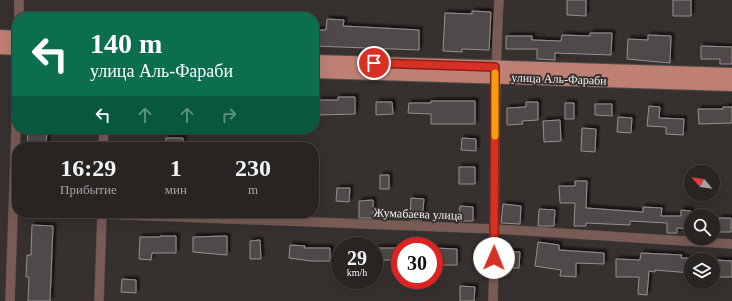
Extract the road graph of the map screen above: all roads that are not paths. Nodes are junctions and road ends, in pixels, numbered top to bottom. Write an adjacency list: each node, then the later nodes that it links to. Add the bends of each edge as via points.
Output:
1 (19, 0): 3 (street)
2 (499, 0): 10 (street)
3 (19, 12)
4 (0, 36): 5 (main road)
5 (12, 37)
6 (0, 48): 7 (main road)
7 (12, 49)
8 (319, 61): 10 (main road, улица Аль-Фараби)
9 (319, 72): 10 (main road, улица Аль-Фараби)
10 (495, 72): 11 (main road, улица Аль-Фараби); 12 (main road, улица Аль-Фараби); 16 (street)
11 (732, 74)
12 (732, 85)
13 (13, 218): 18 (street)
14 (102, 218): 19 (street)
15 (207, 218): 16 (street, Жумабаева улица)
16 (495, 229): 17 (street, Жумабаева улица); 20 (street)
17 (732, 244)
18 (10, 301)
19 (99, 301)
20 (493, 301)

